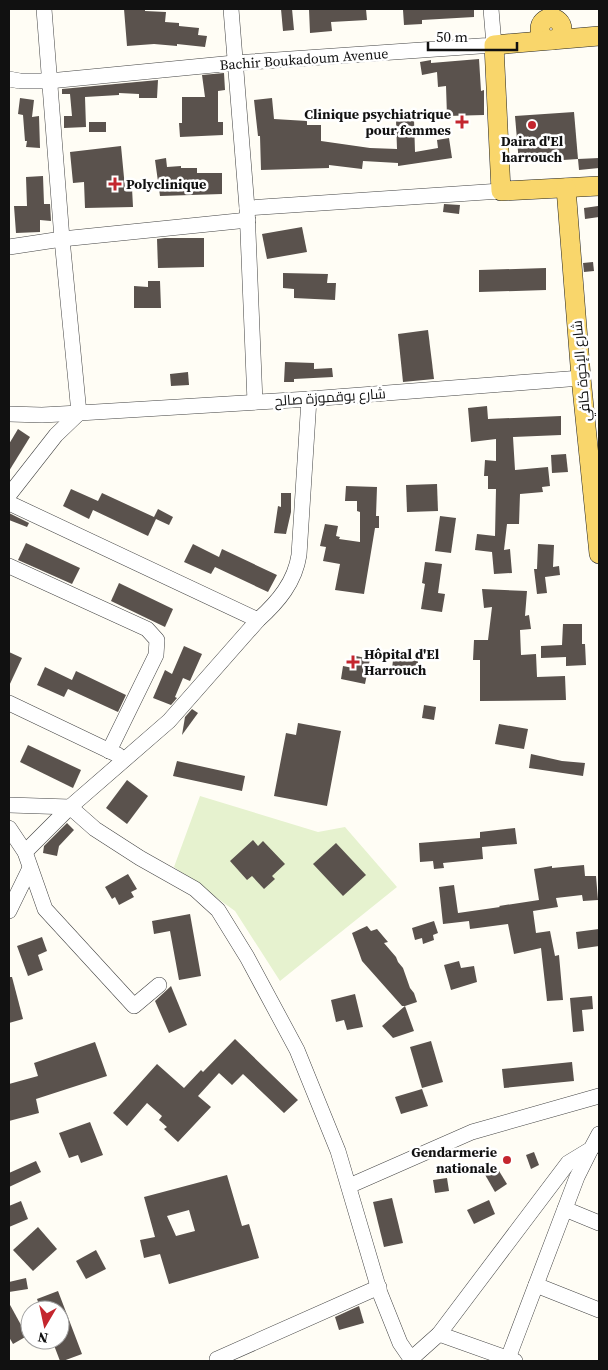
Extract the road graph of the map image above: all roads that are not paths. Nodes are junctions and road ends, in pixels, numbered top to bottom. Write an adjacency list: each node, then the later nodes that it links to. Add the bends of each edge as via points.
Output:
1 (44, 9): 9 (street)
2 (231, 9): 7 (street)
3 (491, 9): 6 (street)
4 (551, 26): 5 (main road, Bachir Boukadoum Avenue); 6 (main road, Bachir Boukadoum Avenue)
5 (599, 36)
6 (494, 45): 7 (street, Bachir Boukadoum Avenue); 12 (main road)
7 (234, 63): 9 (street, Bachir Boukadoum Avenue); 13 (street)
8 (9, 79): 9 (street, Bachir Boukadoum Avenue)
9 (49, 80): 14 (street)
10 (599, 186): 11 (main road)
11 (566, 188): 12 (main road); 16 (main road, شارع الإخوة كافي)
12 (501, 191): 13 (street)
13 (248, 214): 14 (street); 18 (street)
14 (62, 238): 15 (street); 19 (street)
15 (9, 247)
16 (581, 378): 17 (street, شارع بوقموزة صالح); 23 (main road, شارع الإخوة كافي)
17 (309, 399): 18 (street, شارع بوقموزة صالح); 25 (street, via 298,566 274,606)
18 (255, 402): 19 (street, شارع بوقموزة صالح)
19 (79, 413): 20 (street, شارع بوقموزة صالح); 21 (street, via 56,435)
20 (9, 414)
21 (9, 495)
22 (9, 503): 25 (street)
23 (599, 554)
24 (9, 566): 27 (street, via 147,629 157,640 156,655)
25 (258, 620): 28 (street, via 170,721)
26 (9, 703): 27 (street)
27 (109, 751): 28 (street)
28 (126, 759): 30 (street)
29 (9, 805): 30 (street)
30 (70, 808): 32 (street); 39 (street, via 95,829 195,889 218,910 297,1050)
31 (11, 837): 32 (street)
32 (25, 852): 33 (street)
33 (30, 868): 34 (street); 35 (street, via 45,908 134,1006)
34 (9, 910)
35 (159, 985)
36 (599, 1096): 39 (street, via 472,1132)
37 (599, 1134): 38 (street)
38 (591, 1149): 40 (street); 45 (street, via 568,1163)
39 (349, 1186): 43 (street)
40 (565, 1209): 41 (street); 42 (street)
41 (599, 1223)
42 (536, 1285): 44 (street); 47 (street)
43 (379, 1287): 46 (street, via 400,1343); 48 (street)
44 (599, 1310)
45 (439, 1334): 46 (street); 47 (street)
46 (411, 1360)
47 (510, 1360)
48 (218, 1361)

